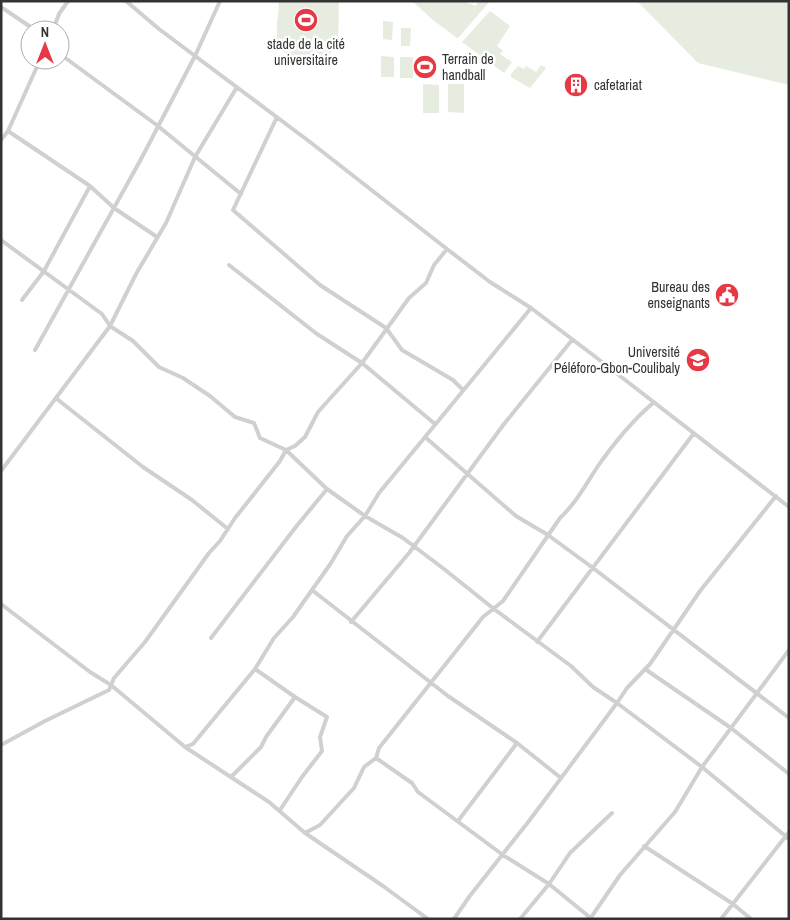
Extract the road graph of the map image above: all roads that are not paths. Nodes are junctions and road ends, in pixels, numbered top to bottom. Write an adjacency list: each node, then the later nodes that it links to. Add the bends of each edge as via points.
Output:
1 (68, 1): 6 (street)
2 (126, 1): 7 (street)
3 (220, 1): 7 (street)
4 (1, 7): 5 (street)
5 (20, 20)
6 (57, 20)
7 (195, 56): 10 (street); 12 (street)
8 (70, 61): 12 (street)
9 (35, 70): 13 (street)
10 (237, 87): 11 (street); 15 (street)
11 (277, 117): 17 (street); 21 (street)
12 (158, 126): 15 (street); 18 (street)
13 (8, 131): 14 (street); 16 (street)
14 (1, 140)
15 (195, 157): 17 (street); 19 (street)
16 (90, 186): 18 (street); 23 (street)
17 (241, 194): 28 (street, via 233,210 320,285)
18 (114, 208): 19 (street); 24 (street)
19 (158, 237): 27 (street)
20 (1, 240): 23 (street)
21 (447, 249): 26 (street); 28 (street, via 434,265 426,283 408,298)
22 (229, 265): 31 (street, via 317,334)
23 (44, 271): 24 (street); 25 (street)
24 (68, 288): 27 (street, via 102,314); 30 (street)
25 (22, 300)
26 (531, 308): 29 (street); 32 (street)
27 (110, 326): 33 (street); 38 (street, via 133,341 160,367 210,396 235,417 254,423 260,438)
28 (386, 328): 31 (street); 32 (street, via 402,350 453,380)
29 (572, 340): 34 (street); 40 (street)
30 (35, 350)
31 (362, 363): 35 (street); 38 (street, via 318,412 305,437)
32 (463, 390): 35 (street)
33 (57, 399): 39 (street); 45 (street)
34 (654, 402): 36 (street); 46 (street, via 599,464 571,508)
35 (435, 424): 37 (street)
36 (694, 433): 42 (street); 48 (street)
37 (425, 437): 40 (street); 44 (street, via 379,493)
38 (286, 450): 41 (street); 45 (street)
39 (1, 471)
40 (467, 474): 46 (street, via 516,516); 47 (street)
41 (327, 489): 44 (street); 54 (street)
42 (776, 496): 43 (street); 53 (street)
43 (789, 507)
44 (365, 516): 47 (street); 49 (street, via 347,536)
45 (228, 529): 60 (street)
46 (548, 535): 48 (street); 51 (street, via 503,601)
47 (413, 546): 51 (street); 52 (street)
48 (593, 568): 53 (street); 55 (street)
49 (312, 590): 52 (street); 57 (street, via 274,638)
50 (1, 604): 60 (street)
51 (494, 609): 55 (street); 59 (street, via 483,617)
52 (351, 622): 59 (street)
53 (674, 629): 58 (street); 61 (street)
54 (211, 638)
55 (537, 642): 63 (street)
56 (789, 650): 61 (street)
57 (255, 669): 62 (street); 68 (street, via 193,744)
58 (645, 669): 63 (street); 65 (street)
59 (431, 682): 66 (street); 69 (street, via 379,748)
60 (111, 685): 67 (street, via 109,690); 68 (street)
61 (756, 694): 64 (street); 65 (street)
62 (295, 697): 72 (street, via 261,746); 74 (street, via 326,717 320,737 322,751)
63 (617, 703): 70 (street); 73 (street)
64 (789, 718)
65 (731, 728): 70 (street); 71 (street)
66 (517, 743): 73 (street); 76 (street)
67 (1, 745)
68 (185, 747): 72 (street)
69 (376, 758): 76 (street); 78 (street, via 364,767 354,788 320,824)
70 (702, 767): 79 (street); 80 (street, via 675,812)
71 (789, 774)
72 (231, 777): 74 (street)
73 (561, 778): 81 (street)
74 (280, 810): 78 (street)
75 (612, 813): 82 (street, via 570,853)
76 (458, 821): 81 (street)
77 (789, 832): 79 (street)
78 (305, 833): 85 (street)
79 (787, 838): 83 (street)
80 (644, 846): 83 (street); 84 (street)
81 (503, 855): 82 (street); 86 (street)
82 (549, 884): 84 (street); 87 (street)
83 (733, 904): 88 (street); 89 (street)
84 (591, 918)
85 (428, 919)
86 (454, 919)
87 (520, 919)
88 (721, 919)
89 (751, 919)

